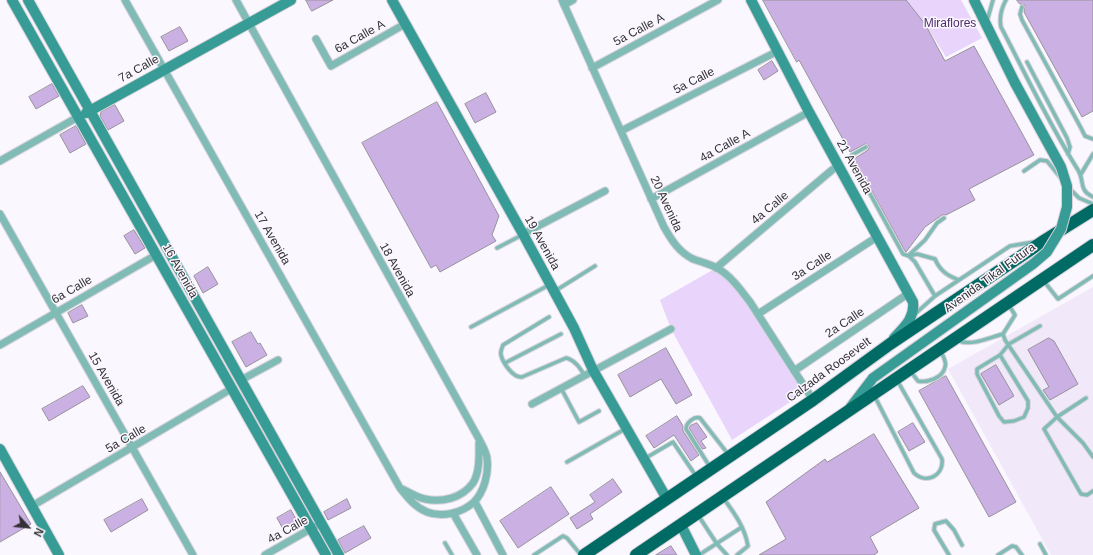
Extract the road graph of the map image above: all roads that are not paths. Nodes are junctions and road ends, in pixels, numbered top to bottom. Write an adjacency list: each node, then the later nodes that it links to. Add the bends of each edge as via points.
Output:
1 (12, 0): 25 (street, 16 Avenida)
2 (28, 0): 23 (street, 16 Avenida)
3 (125, 0): 22 (street, 17 Avenida)
4 (236, 0): 15 (street, 18 Avenida)
5 (291, 0): 15 (street, 7a Calle)
6 (392, 0): 16 (street, 19 Avenida)
7 (573, 0): 13 (street)
8 (718, 0): 21 (street, 5a Calle A)
9 (751, 0): 19 (street, 21 Avenida)
10 (974, 0): 17 (street, Avenida Tikal Futura)
11 (993, 0): 17 (lane)
12 (1006, 0): 29 (lane, via 1000,15 1001,27)
13 (563, 2): 21 (street, 20 Avenida)
14 (1022, 7): 27 (lane, via 1022,20 1085,136)
15 (249, 24): 22 (street, 7a Calle); 90 (street, 18 Avenida)
16 (405, 24): 18 (street, 6a Calle A, via 331,66); 42 (street, 19 Avenida)
17 (986, 24): 87 (street, Avenida Tikal Futura, bridge, via 1061,167 1067,186 1067,207 1061,229 1047,252 1033,264 873,378)
18 (316, 39)
19 (778, 52): 24 (street, 21 Avenida); 26 (street, 5a Calle)
20 (1027, 62): 29 (lane, via 1067,138 1070,147)
21 (592, 68): 26 (street, 20 Avenida)
22 (164, 70): 23 (street, 7a Calle); 99 (street, 17 Avenida)
23 (90, 110): 25 (street, 7a Calle); 79 (street, 16 Avenida)
24 (809, 112): 32 (street, 21 Avenida); 37 (street, 4a Calle A)
25 (78, 117): 31 (street, 7a Calle); 47 (street, 16 Avenida)
26 (621, 132): 37 (street, 20 Avenida)
27 (1093, 139)
28 (866, 147): 48 (lane, via 852,155 851,159 903,254)
29 (1068, 154): 34 (lane)
30 (1093, 154): 34 (lane)
31 (0, 161)
32 (839, 166): 43 (street, 21 Avenida); 50 (street, 4a Calle)
33 (1024, 171): 38 (lane, via 1040,160 1047,161 1075,194)
34 (1081, 174): 36 (lane, via 1082,187)
35 (605, 191): 42 (street)
36 (1093, 197)
37 (651, 199): 50 (street, 20 Avenida, via 672,241 680,251)
38 (1093, 204)
39 (1093, 210): 44 (highway, Calzada Roosevelt)
40 (0, 214): 58 (street, 15 Avenida)
41 (944, 218): 48 (lane)
42 (523, 234): 46 (lane); 54 (street, 19 Avenida)
43 (878, 237): 55 (street, 21 Avenida); 59 (street, 3a Calle)
44 (1045, 240): 53 (lane, via 1010,246); 68 (highway, Calzada Roosevelt)
45 (1093, 245): 52 (highway)
46 (497, 248)
47 (156, 255): 58 (street, 6a Calle); 81 (street, 16 Avenida)
48 (909, 256): 53 (lane, via 917,254 935,259 942,271); 56 (lane)
49 (595, 266): 54 (lane)
50 (716, 268): 59 (street, 20 Avenida, via 739,287)
51 (1093, 276): 52 (lane, via 1058,299)
52 (1042, 279): 57 (highway)
53 (959, 280): 56 (lane)
54 (552, 288): 62 (lane); 77 (street, 19 Avenida, via 574,328)
55 (909, 293): 61 (street, 21 Avenida, via 914,309); 76 (street, 2a Calle)
56 (934, 296): 61 (lane)
57 (1008, 303): 66 (lane, via 1015,315); 67 (highway)
58 (56, 312): 70 (street, 6a Calle); 91 (street, 15 Avenida)
59 (758, 314): 76 (street, 20 Avenida)
60 (549, 317): 74 (lane, via 503,345 501,354)
61 (911, 318): 68 (street)
62 (471, 326)
63 (1040, 326): 69 (lane)
64 (671, 328): 77 (street)
65 (561, 334): 74 (lane)
66 (1003, 334): 67 (lane, via 964,344); 69 (lane)
67 (954, 339): 71 (highway)
68 (890, 344): 84 (highway, Calzada Roosevelt)
69 (1009, 344): 72 (lane); 88 (lane)
70 (0, 345)
71 (939, 349): 75 (highway); 75 (lane, via 946,362 945,368 930,381 918,381)
72 (1000, 355): 72 (lane, via 980,366 977,374 999,416 1004,422 1014,421 1024,417 1028,401)
73 (278, 360): 79 (street)
74 (505, 363): 77 (lane, via 515,376 522,377 566,358)
75 (910, 369): 78 (highway)
76 (794, 371): 84 (street, 20 Avenida)
77 (589, 373): 80 (street); 89 (street, 19 Avenida)
78 (896, 379): 82 (highway); 82 (lane, via 942,459 941,470 934,476 923,479 914,473)
79 (241, 380): 107 (street, 16 Avenida)
80 (561, 388): 85 (street); 86 (lane, via 579,422)
81 (231, 389): 91 (street, 5a Calle); 110 (street, 16 Avenida)
82 (873, 394): 87 (highway)
83 (1086, 398): 88 (lane)
84 (813, 400): 93 (highway, Calzada Roosevelt)
85 (532, 404)
86 (599, 411)
87 (846, 412): 101 (highway)
88 (1057, 417): 94 (lane); 100 (lane, via 1044,429 1081,494 1087,495)
89 (626, 429): 95 (street, 19 Avenida); 96 (lane)
90 (479, 439): 99 (street, via 478,464 473,482 460,495 443,501 424,499); 103 (street, 18 Avenida, via 488,458 487,476)
91 (133, 448): 104 (street, 5a Calle); 116 (street, 15 Avenida)
92 (0, 449): 104 (street)
93 (730, 456): 97 (highway, Calzada Roosevelt); 97 (lane, via 700,418 694,418 687,424 686,429)
94 (1093, 457)
95 (643, 459): 98 (lane, via 672,441); 102 (street, 19 Avenida)
96 (567, 462)
97 (712, 469): 98 (highway, Calzada Roosevelt)
98 (697, 478): 102 (highway, Calzada Roosevelt)
99 (400, 488): 105 (street, 17 Avenida, via 412,503 428,512 441,515)
100 (1093, 491)
101 (722, 496): 106 (highway); 109 (lane)
102 (667, 499): 124 (highway, Calzada Roosevelt)
103 (475, 502): 105 (street, 17 Avenida); 122 (street)
104 (32, 506): 115 (street)
105 (453, 513): 121 (street)
106 (697, 514): 108 (highway); 112 (lane)
107 (321, 523): 110 (street, 4a Calle); 119 (street, 16 Avenida)
108 (681, 525): 125 (highway, via 649,549); 126 (street)
109 (742, 527): 112 (lane); 128 (lane, via 748,546)
110 (311, 529): 117 (street, 4a Calle); 118 (street, 16 Avenida)
111 (445, 542): 120 (lane)
112 (717, 544): 126 (lane); 127 (lane)
113 (1040, 544): 132 (lane)
114 (962, 545): 129 (lane, via 946,521 936,524 934,530)
115 (59, 555)
116 (193, 555)
117 (265, 555)
118 (326, 555)
119 (339, 555)
120 (452, 555)
121 (477, 555)
122 (503, 555)
123 (534, 555): 124 (lane, via 563,536)
124 (582, 555)
125 (636, 555)
126 (698, 555)
127 (727, 555)
128 (736, 555)
129 (949, 555)
130 (998, 555): 131 (lane, via 1012,546)
131 (1022, 555)
132 (1046, 555)

